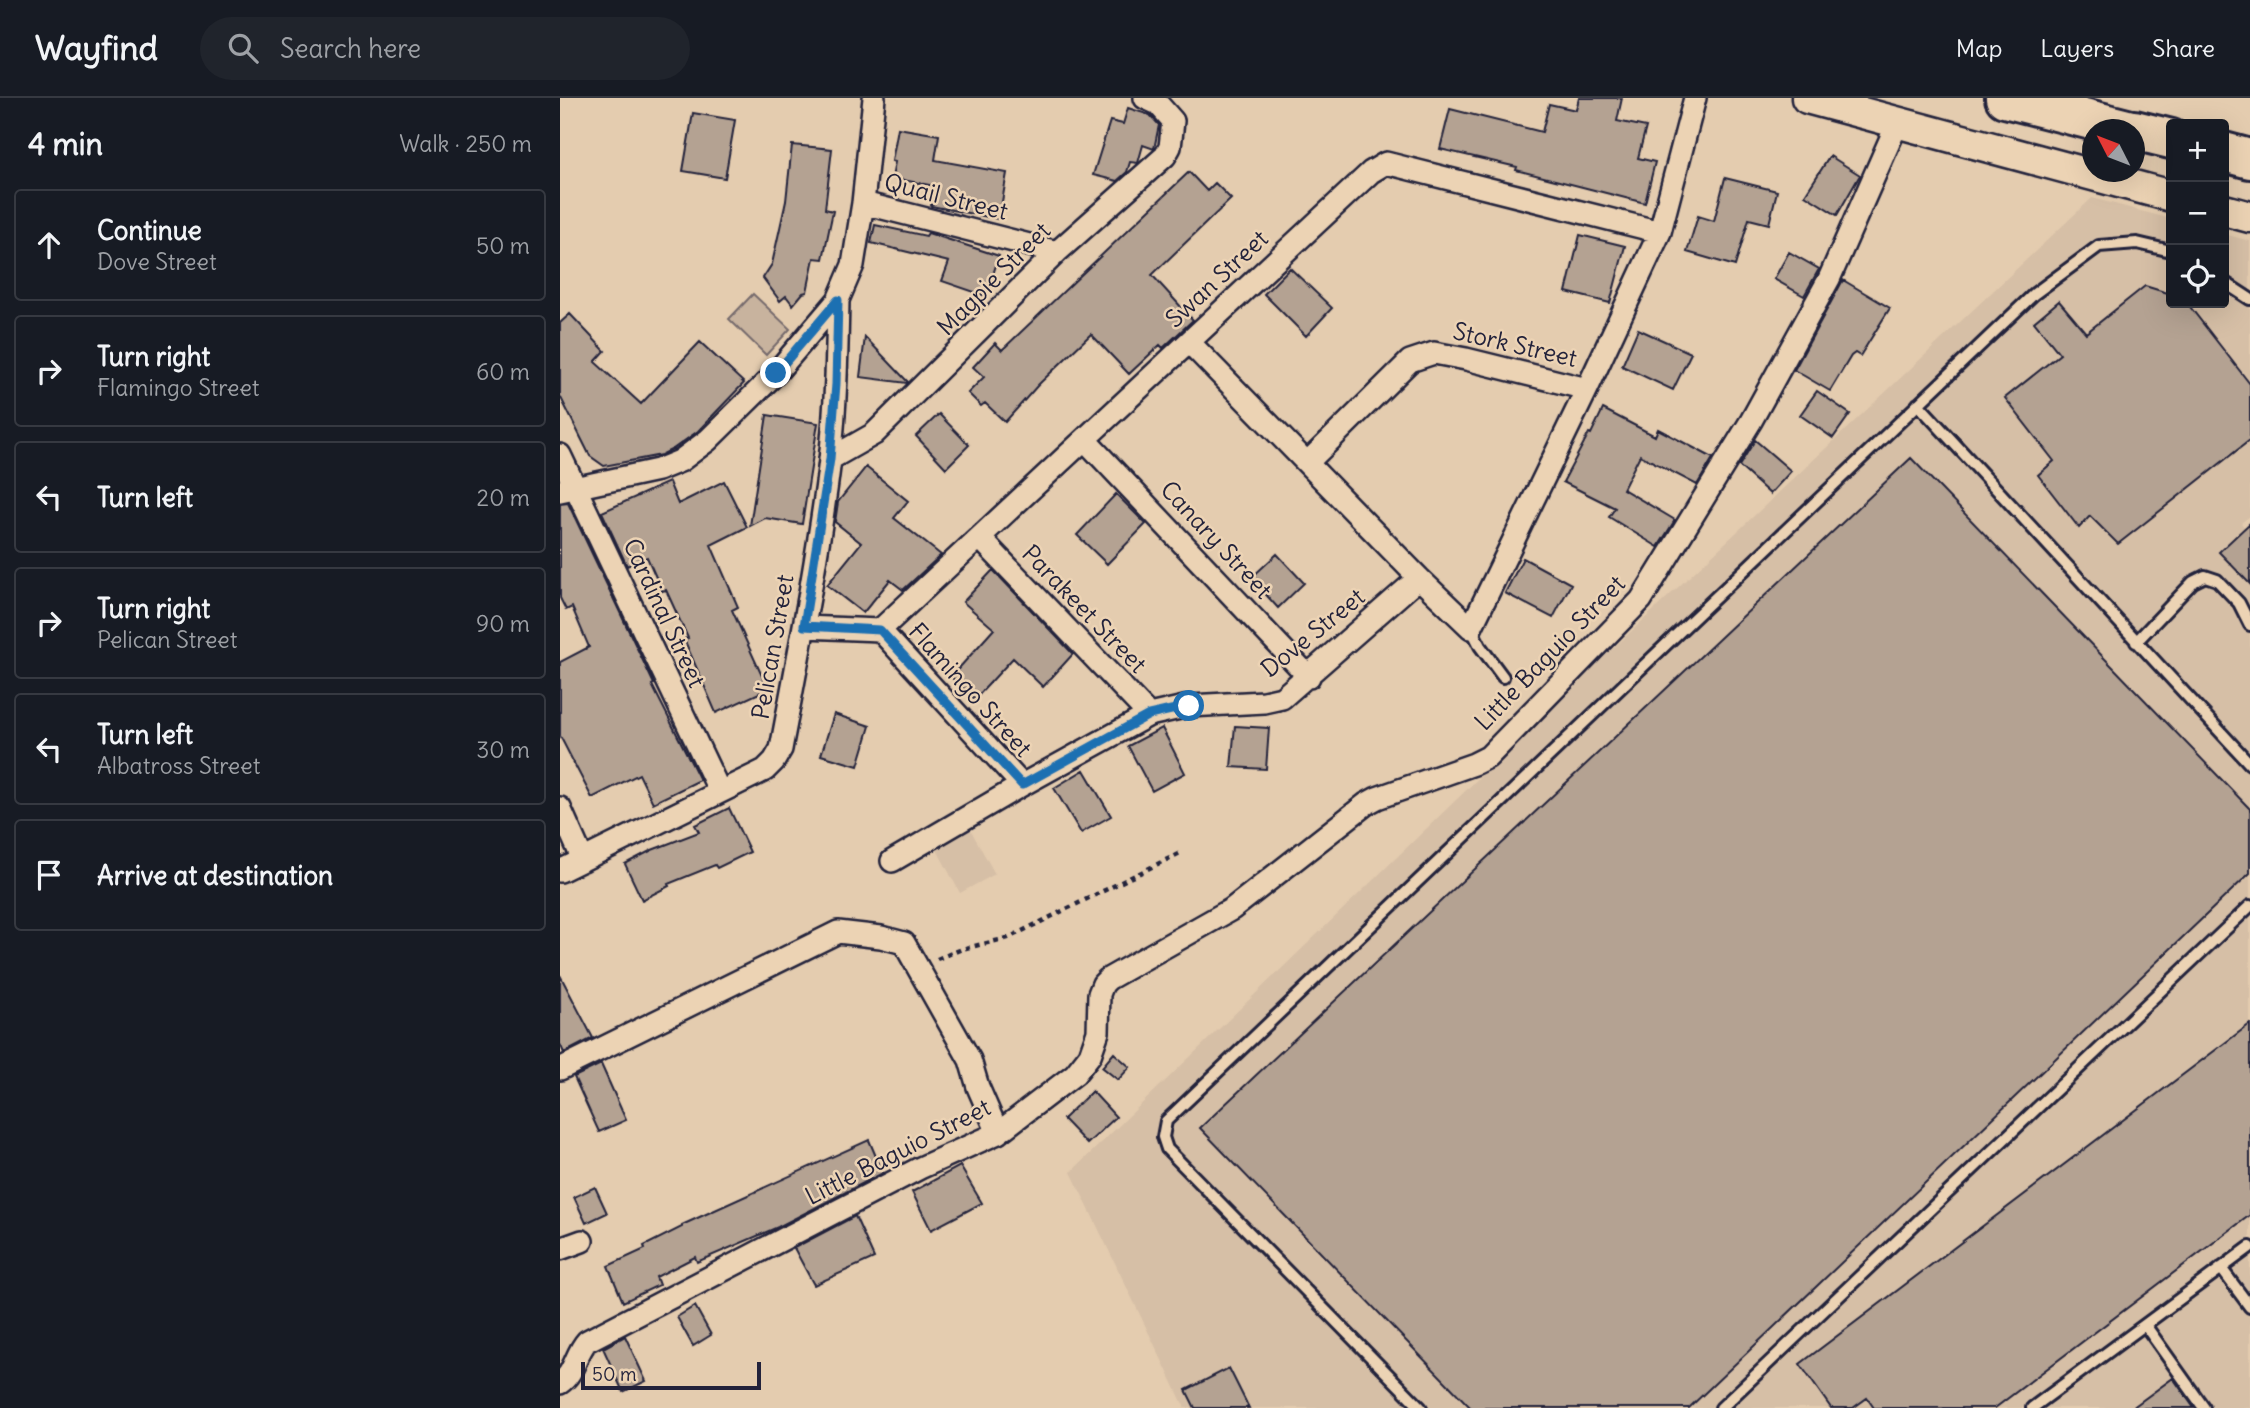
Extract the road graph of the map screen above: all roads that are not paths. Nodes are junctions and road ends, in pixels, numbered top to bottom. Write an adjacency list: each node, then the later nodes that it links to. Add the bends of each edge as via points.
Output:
1 (874, 98): 13 (street)
2 (1145, 98): 18 (street, Magpie Street, via 1174,121 1165,156)
3 (1695, 98): 16 (street)
4 (1807, 98): 7 (street)
5 (2005, 98): 6 (highway)
6 (2089, 119)
7 (1898, 122): 12 (street); 49 (street, Little Baguio Street, via 1829,279 1751,421 1641,600 1488,757 1366,804 1232,909 1108,979 1099,994 1098,1032 1090,1055 1075,1074)
8 (2145, 133): 9 (highway)
9 (2166, 138)
10 (2229, 153): 11 (highway)
11 (2250, 159)
12 (2166, 195)
13 (863, 203): 18 (street, Quail Street); 21 (street, via 853,265)
14 (2229, 211): 15 (street)
15 (2250, 217)
16 (1660, 232): 22 (street, Swan Street, via 1386,163); 23 (street)
17 (2166, 250): 24 (lane, via 2137,243 2099,246 2034,294)
18 (1057, 252): 27 (street, Magpie Street, via 881,428)
19 (2229, 285): 20 (lane)
20 (2250, 299)
21 (838, 300): 27 (street, Pelican Street); 29 (street, via 776,373 680,461)
22 (1189, 342): 25 (street, Swan Street); 28 (street)
23 (1587, 388): 28 (street, Stork Street, via 1434,353 1410,361); 34 (street)
24 (1918, 404): 36 (lane); 57 (lane, via 1166,1121 1163,1137 1167,1149)
25 (1085, 440): 30 (street, Swan Street); 37 (street, Canary Street)
26 (560, 455): 29 (street, Cardinal Street)
27 (830, 459): 33 (street, Pelican Street)
28 (1307, 463): 31 (street)
29 (568, 490): 42 (street, Cardinal Street)
30 (981, 539): 35 (street, Swan Street); 39 (street, Parakeet Street)
31 (1419, 578): 34 (street); 37 (street, Dove Street)
32 (2250, 625): 36 (lane, via 2239,603 2217,580 2205,576 2193,582)
33 (804, 626): 35 (street); 42 (street, Pelican Street, via 781,749 765,770)
34 (1471, 628): 38 (lane)
35 (880, 630): 41 (street, Flamingo Street)
36 (2136, 642): 40 (lane)
37 (1309, 677): 39 (street, Dove Street, via 1282,698 1189,706)
38 (1503, 677)
39 (1149, 715): 41 (street, Dove Street)
40 (2250, 764)
41 (1022, 785): 45 (street, Dove Street)
42 (720, 792): 44 (street, Pelican Street)
43 (560, 808): 44 (street)
44 (583, 860): 46 (street, Pelican Street)
45 (892, 861)
46 (560, 871)
47 (2250, 906): 58 (lane)
48 (560, 1069): 49 (street, via 838,933 881,937 904,943 919,967 970,1060)
49 (998, 1133): 56 (street, Little Baguio Street, via 920,1168 587,1341 572,1371)
50 (582, 1241): 52 (street)
51 (2250, 1247): 53 (lane)
52 (560, 1250)
53 (2221, 1268): 54 (lane); 55 (lane)
54 (2250, 1307)
55 (2144, 1325): 59 (lane); 60 (lane)
56 (560, 1383)
57 (1421, 1408)
58 (1721, 1408)
59 (2032, 1408)
60 (2204, 1408)

